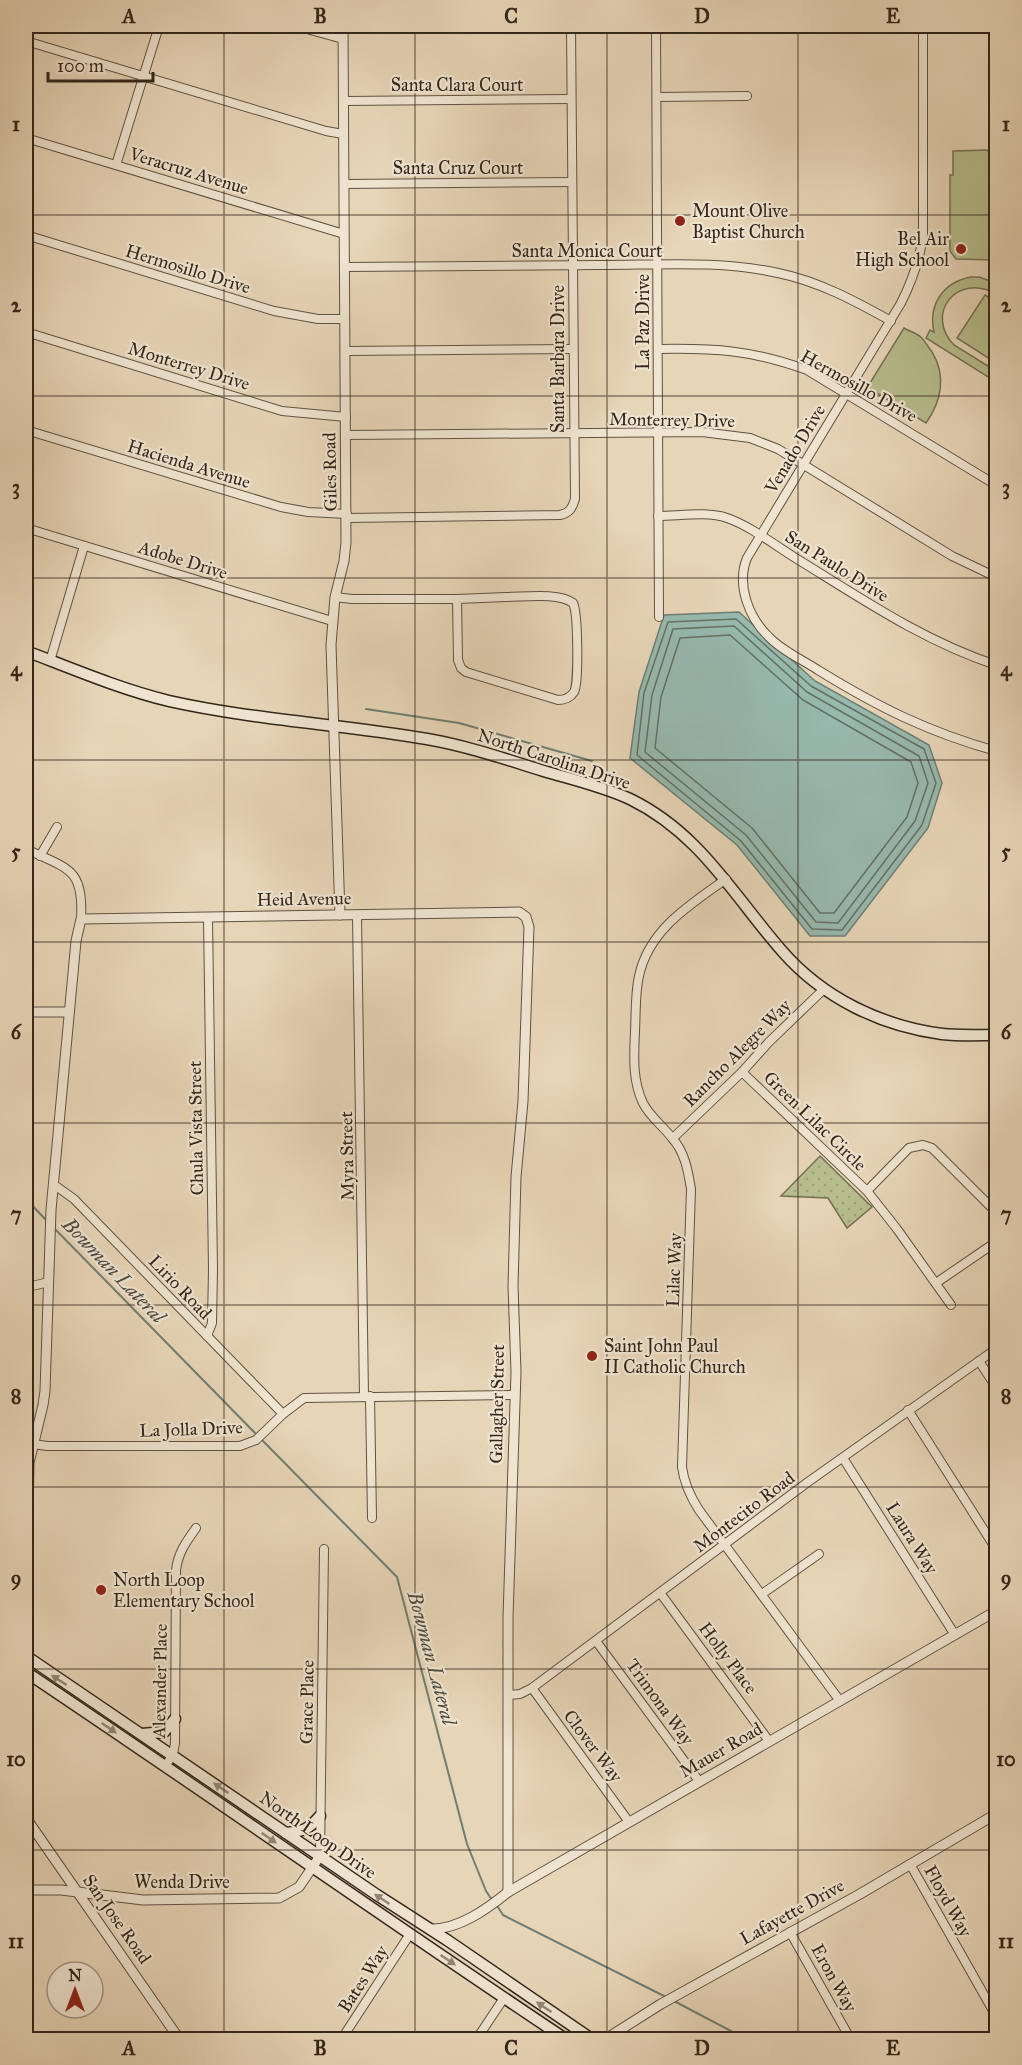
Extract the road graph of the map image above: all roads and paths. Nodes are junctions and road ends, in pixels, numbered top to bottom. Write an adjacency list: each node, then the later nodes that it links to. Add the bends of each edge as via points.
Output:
1 (159, 26): 9 (street)
2 (296, 26): 7 (street)
3 (343, 26): 7 (street, Giles Road)
4 (571, 26): 12 (street, Santa Barbara Drive)
5 (656, 26): 11 (street, La Paz Drive)
6 (923, 26): 25 (street, Venado Drive, via 923,235 911,283)
7 (343, 39): 13 (street, Giles Road)
8 (26, 41): 9 (street)
9 (143, 76): 14 (street); 16 (street)
10 (747, 96): 11 (street)
11 (657, 97): 21 (street, La Paz Drive)
12 (570, 99): 13 (street, Santa Clara Court); 17 (street, Santa Barbara Drive)
13 (343, 100): 14 (street, Giles Road)
14 (343, 134): 18 (street, Giles Road)
15 (26, 138): 16 (street, Veracruz Avenue)
16 (116, 165): 19 (street, Veracruz Avenue)
17 (572, 182): 18 (street, Santa Cruz Court); 22 (street, Santa Barbara Drive)
18 (344, 184): 19 (street, Giles Road)
19 (344, 234): 23 (street, Giles Road)
20 (26, 235): 24 (street, Hermosillo Drive, via 274,311 318,319)
21 (657, 265): 22 (street, Santa Monica Court); 25 (street, Santa Monica Court, via 716,265 779,273 832,291); 28 (street, La Paz Drive)
22 (572, 266): 23 (street, Santa Monica Court); 27 (street, Santa Barbara Drive)
23 (345, 267): 24 (street, Giles Road)
24 (345, 319): 29 (street, Giles Road)
25 (891, 321): 30 (street, Venado Drive)
26 (26, 332): 31 (street, Monterrey Drive, via 282,411)
27 (573, 349): 29 (street); 34 (street, Santa Barbara Drive)
28 (658, 349): 30 (street, Hermosillo Drive, via 718,349 766,357 807,370); 33 (street, La Paz Drive)
29 (345, 351): 31 (street, Giles Road)
30 (846, 394): 36 (street, Venado Drive); 37 (street, Hermosillo Drive)
31 (345, 417): 35 (street, Giles Road)
32 (26, 430): 39 (street, Hacienda Avenue, via 281,507)
33 (658, 432): 34 (street, Monterrey Drive); 36 (street, Monterrey Drive, via 718,432 750,438); 40 (street, La Paz Drive)
34 (573, 434): 35 (street, Monterrey Drive); 38 (street, Santa Barbara Drive, via 574,499)
35 (346, 435): 39 (street, Giles Road)
36 (803, 465): 42 (street, Venado Drive); 44 (street, Monterrey Drive, via 952,556)
37 (996, 485)
38 (570, 511): 39 (street, Hacienda Avenue, via 552,516)
39 (347, 516): 45 (street, Giles Road, via 344,561)
40 (658, 516): 42 (street, San Paulo Drive, via 719,516); 47 (street, La Paz Drive)
41 (26, 528): 43 (street, Adobe Drive)
42 (759, 536): 51 (street, San Paulo Drive, via 906,626); 53 (street, Venado Drive, via 743,567 745,596 758,625 770,639 908,721)
43 (84, 546): 48 (street, Adobe Drive); 50 (street)
44 (996, 577)
45 (335, 597): 46 (street); 48 (street, Giles Road)
46 (457, 599): 46 (street, via 570,600 577,620 577,685 572,695 558,700 461,668)
47 (659, 618)
48 (332, 621): 52 (street, Giles Road)
49 (26, 651): 50 (main road, North Carolina Drive)
50 (50, 661): 52 (main road, North Carolina Drive, via 170,701)
51 (996, 665)
52 (333, 726): 57 (main road, North Carolina Drive, via 460,746 610,791 667,821 703,852); 58 (street, Giles Road)
53 (996, 752)
54 (57, 827): 56 (street)
55 (26, 849): 56 (street)
56 (40, 856): 62 (street, via 76,878 81,893)
57 (726, 879): 63 (main road, North Carolina Drive, via 782,951); 68 (street, Lilac Way, via 667,924 651,945 640,973 635,1078 648,1111)
58 (340, 915): 59 (street, Heid Avenue); 60 (street, Heid Avenue)
59 (357, 915): 61 (street, Heid Avenue, via 513,911); 82 (street, Myra Street)
60 (208, 918): 62 (street, Heid Avenue); 77 (street, Chula Vista Street, via 213,1269 212,1323)
61 (526, 918): 81 (street, Gallagher Street, via 529,927 525,1050 513,1286)
62 (81, 920): 65 (street)
63 (824, 989): 66 (main road, North Carolina Drive, via 856,1009 896,1024 944,1034); 67 (street, Rancho Alegre Way)
64 (26, 1012): 65 (street)
65 (69, 1012): 69 (street)
66 (996, 1035)
67 (742, 1072): 68 (street, Rancho Alegre Way); 70 (street, Green Lilac Circle)
68 (673, 1138): 89 (street, Lilac Way, via 684,1159 691,1189 684,1478 691,1498)
69 (53, 1184): 73 (street); 77 (street, Lirio Road, via 74,1199)
70 (867, 1191): 71 (street, Green Lilac Circle, via 909,1148 923,1145 932,1148); 74 (street, Green Lilac Circle)
71 (996, 1212)
72 (996, 1242): 74 (street)
73 (49, 1282): 75 (street); 85 (street, via 45,1391)
74 (936, 1283): 76 (street, Green Lilac Circle)
75 (26, 1290)
76 (951, 1305)
77 (207, 1336): 84 (street, Lirio Road)
78 (996, 1349): 79 (street, Montecito Road)
79 (980, 1361): 80 (street); 83 (street, Montecito Road)
80 (996, 1387)
81 (515, 1395): 82 (street, La Jolla Drive); 102 (street, Gallagher Street)
82 (367, 1396): 84 (street, La Jolla Drive, via 304,1398); 87 (street, Myra Street)
83 (908, 1410): 86 (street, Montecito Road); 91 (street)
84 (283, 1414): 85 (street, La Jolla Drive, via 256,1440 245,1445)
85 (33, 1444): 96 (street, via 29,1463)
86 (843, 1458): 89 (street, Montecito Road); 97 (street, Laura Way)
87 (372, 1518)
88 (196, 1528): 104 (street, Alexander Place, via 183,1546 176,1570)
89 (725, 1544): 93 (street, Montecito Road); 94 (street, Lilac Way)
90 (324, 1549): 111 (street, Grace Place)
91 (996, 1549)
92 (819, 1554): 94 (street)
93 (661, 1594): 98 (street, Montecito Road); 106 (street, Holly Place)
94 (762, 1594): 103 (street, Lilac Way)
95 (996, 1611): 97 (street, Mauer Road)
96 (26, 1622)
97 (955, 1635): 103 (street, Mauer Road)
98 (596, 1641): 101 (street, Montecito Road); 109 (street, Trimona Way)
99 (26, 1656): 105 (main road, North Loop Drive, one-way to 99)
100 (26, 1672): 108 (main road, North Loop Drive, one-way to 108)
101 (532, 1688): 102 (street, Montecito Road); 113 (street, Clover Way)
102 (508, 1695): 120 (street, Gallagher Street)
103 (840, 1701): 106 (street, Mauer Road)
104 (175, 1719): 105 (main road, via 164,1732); 107 (street, Alexander Place)
105 (142, 1734): 107 (main road, North Loop Drive)
106 (769, 1741): 109 (street, Mauer Road)
107 (173, 1755): 108 (street, Alexander Place); 114 (main road, North Loop Drive, one-way to 107)
108 (165, 1766): 117 (main road, North Loop Drive, one-way to 117)
109 (699, 1781): 113 (street, Mauer Road)
110 (996, 1814): 116 (street, Lafayette Drive)
111 (320, 1816): 114 (main road, via 310,1828); 115 (street, Grace Place)
112 (26, 1818): 119 (street, San Jose Road)
113 (629, 1822): 120 (street, Mauer Road)
114 (286, 1833): 115 (main road, North Loop Drive)
115 (320, 1856): 117 (street, Wenda Drive); 125 (main road, North Loop Drive, one-way to 115)
116 (910, 1864): 126 (street, Lafayette Drive); 130 (street, Floyd Way)
117 (312, 1869): 121 (street, Wenda Drive, via 299,1887 279,1898 143,1900); 122 (main road, North Loop Drive)
118 (26, 1890): 119 (street, Wenda Drive)
119 (77, 1892): 121 (street, Wenda Drive); 123 (street, San Jose Road)
120 (504, 1895): 124 (street, Mauer Road)
121 (105, 1896): 123 (street, via 99,1900)
122 (372, 1909): 127 (main road, North Loop Drive); 128 (main road, via 397,1917 433,1940)
123 (94, 1915): 131 (street, San Jose Road)
124 (463, 1921): 125 (street, Mauer Road); 128 (street, Mauer Road)
125 (429, 1929): 128 (main road, North Loop Drive)
126 (790, 1932): 136 (street, Lafayette Drive, via 660,2004); 137 (street, Eron Way)
127 (410, 1934): 129 (main road, North Loop Drive, one-way to 129); 132 (street, Bates Way)
128 (447, 1940): 135 (main road, North Loop Drive, one-way to 128)
129 (504, 1998): 133 (street); 134 (main road, North Loop Drive)
130 (996, 2016)
131 (180, 2040)
132 (341, 2040)
133 (476, 2040)
134 (567, 2040)
135 (593, 2040)
136 (604, 2040)
137 (851, 2040)

